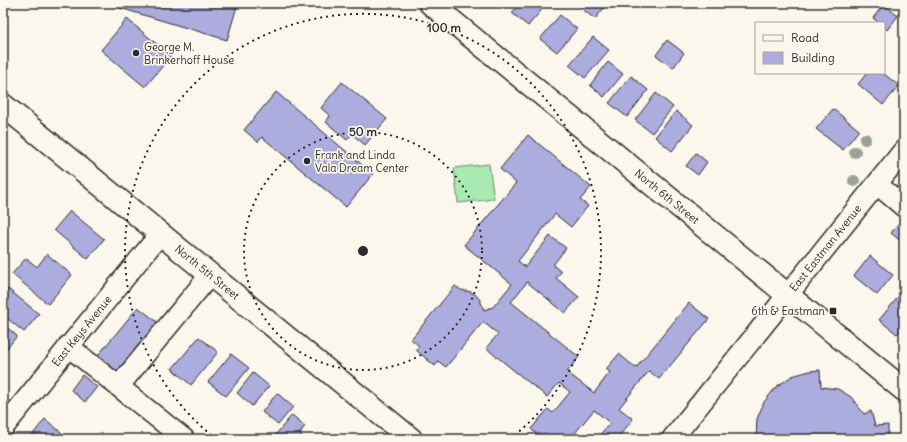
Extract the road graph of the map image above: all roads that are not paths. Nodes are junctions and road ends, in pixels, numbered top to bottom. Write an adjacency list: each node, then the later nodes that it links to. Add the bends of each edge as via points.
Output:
1 (430, 3): 8 (main road, North 6th Street)
2 (3, 105): 6 (main road, North 5th Street)
3 (904, 150): 4 (street, East Eastman Avenue)
4 (877, 184): 5 (street); 8 (street, East Eastman Avenue)
5 (904, 207)
6 (160, 234): 7 (main road, North 5th Street); 9 (street, East Keys Avenue)
7 (210, 275): 10 (street); 14 (main road, North 5th Street)
8 (788, 294): 11 (main road, North 6th Street); 15 (street, East Eastman Avenue)
9 (68, 346): 10 (street); 12 (street, East Keys Avenue)
10 (119, 386): 13 (street)
11 (904, 390)
12 (3, 428)
13 (184, 439)
14 (411, 439)
15 (672, 439)

